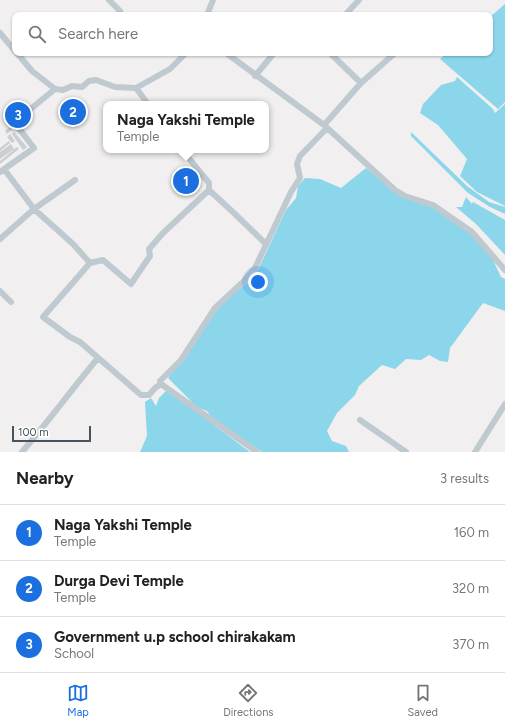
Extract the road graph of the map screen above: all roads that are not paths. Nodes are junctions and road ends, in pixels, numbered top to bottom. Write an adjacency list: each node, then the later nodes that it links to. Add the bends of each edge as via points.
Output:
1 (110, 0): 4 (street)
2 (212, 0): 5 (street)
3 (359, 0): 6 (street)
4 (120, 11)
5 (208, 12)
6 (349, 12)
7 (0, 33): 8 (street)
8 (12, 47)
9 (20, 56): 18 (street, via 32,71)
10 (183, 56): 17 (street, via 170,69)
11 (230, 56): 15 (street)
12 (272, 56): 15 (street)
13 (333, 56): 16 (street)
14 (392, 56): 16 (street)
15 (256, 76): 20 (street)
16 (361, 83): 20 (street)
17 (136, 88): 18 (street, via 115,87 96,80 89,81 82,87); 19 (street)
18 (55, 89): 22 (street, via 16,121 34,148)
19 (146, 101)
20 (325, 126): 27 (street, via 296,164 300,178); 29 (street, via 395,190 433,205 472,232)
21 (184, 153): 24 (street, via 209,183)
22 (2, 170): 25 (street)
23 (75, 180): 25 (street)
24 (209, 190): 27 (street); 28 (street, via 149,249 150,256 131,284 103,260)
25 (34, 209): 26 (street); 28 (street)
26 (0, 239)
27 (266, 244): 33 (street, via 255,268 244,282 215,308 181,360 160,381)
28 (90, 263): 32 (street, via 43,317 80,342)
29 (505, 270)
30 (0, 291): 31 (street)
31 (11, 302)
32 (98, 358): 33 (street, via 141,395 149,396); 37 (street)
33 (161, 384): 38 (street)
34 (505, 404): 36 (street)
35 (360, 420): 39 (street)
36 (478, 451)
37 (22, 452)
38 (257, 452)
39 (406, 452)

